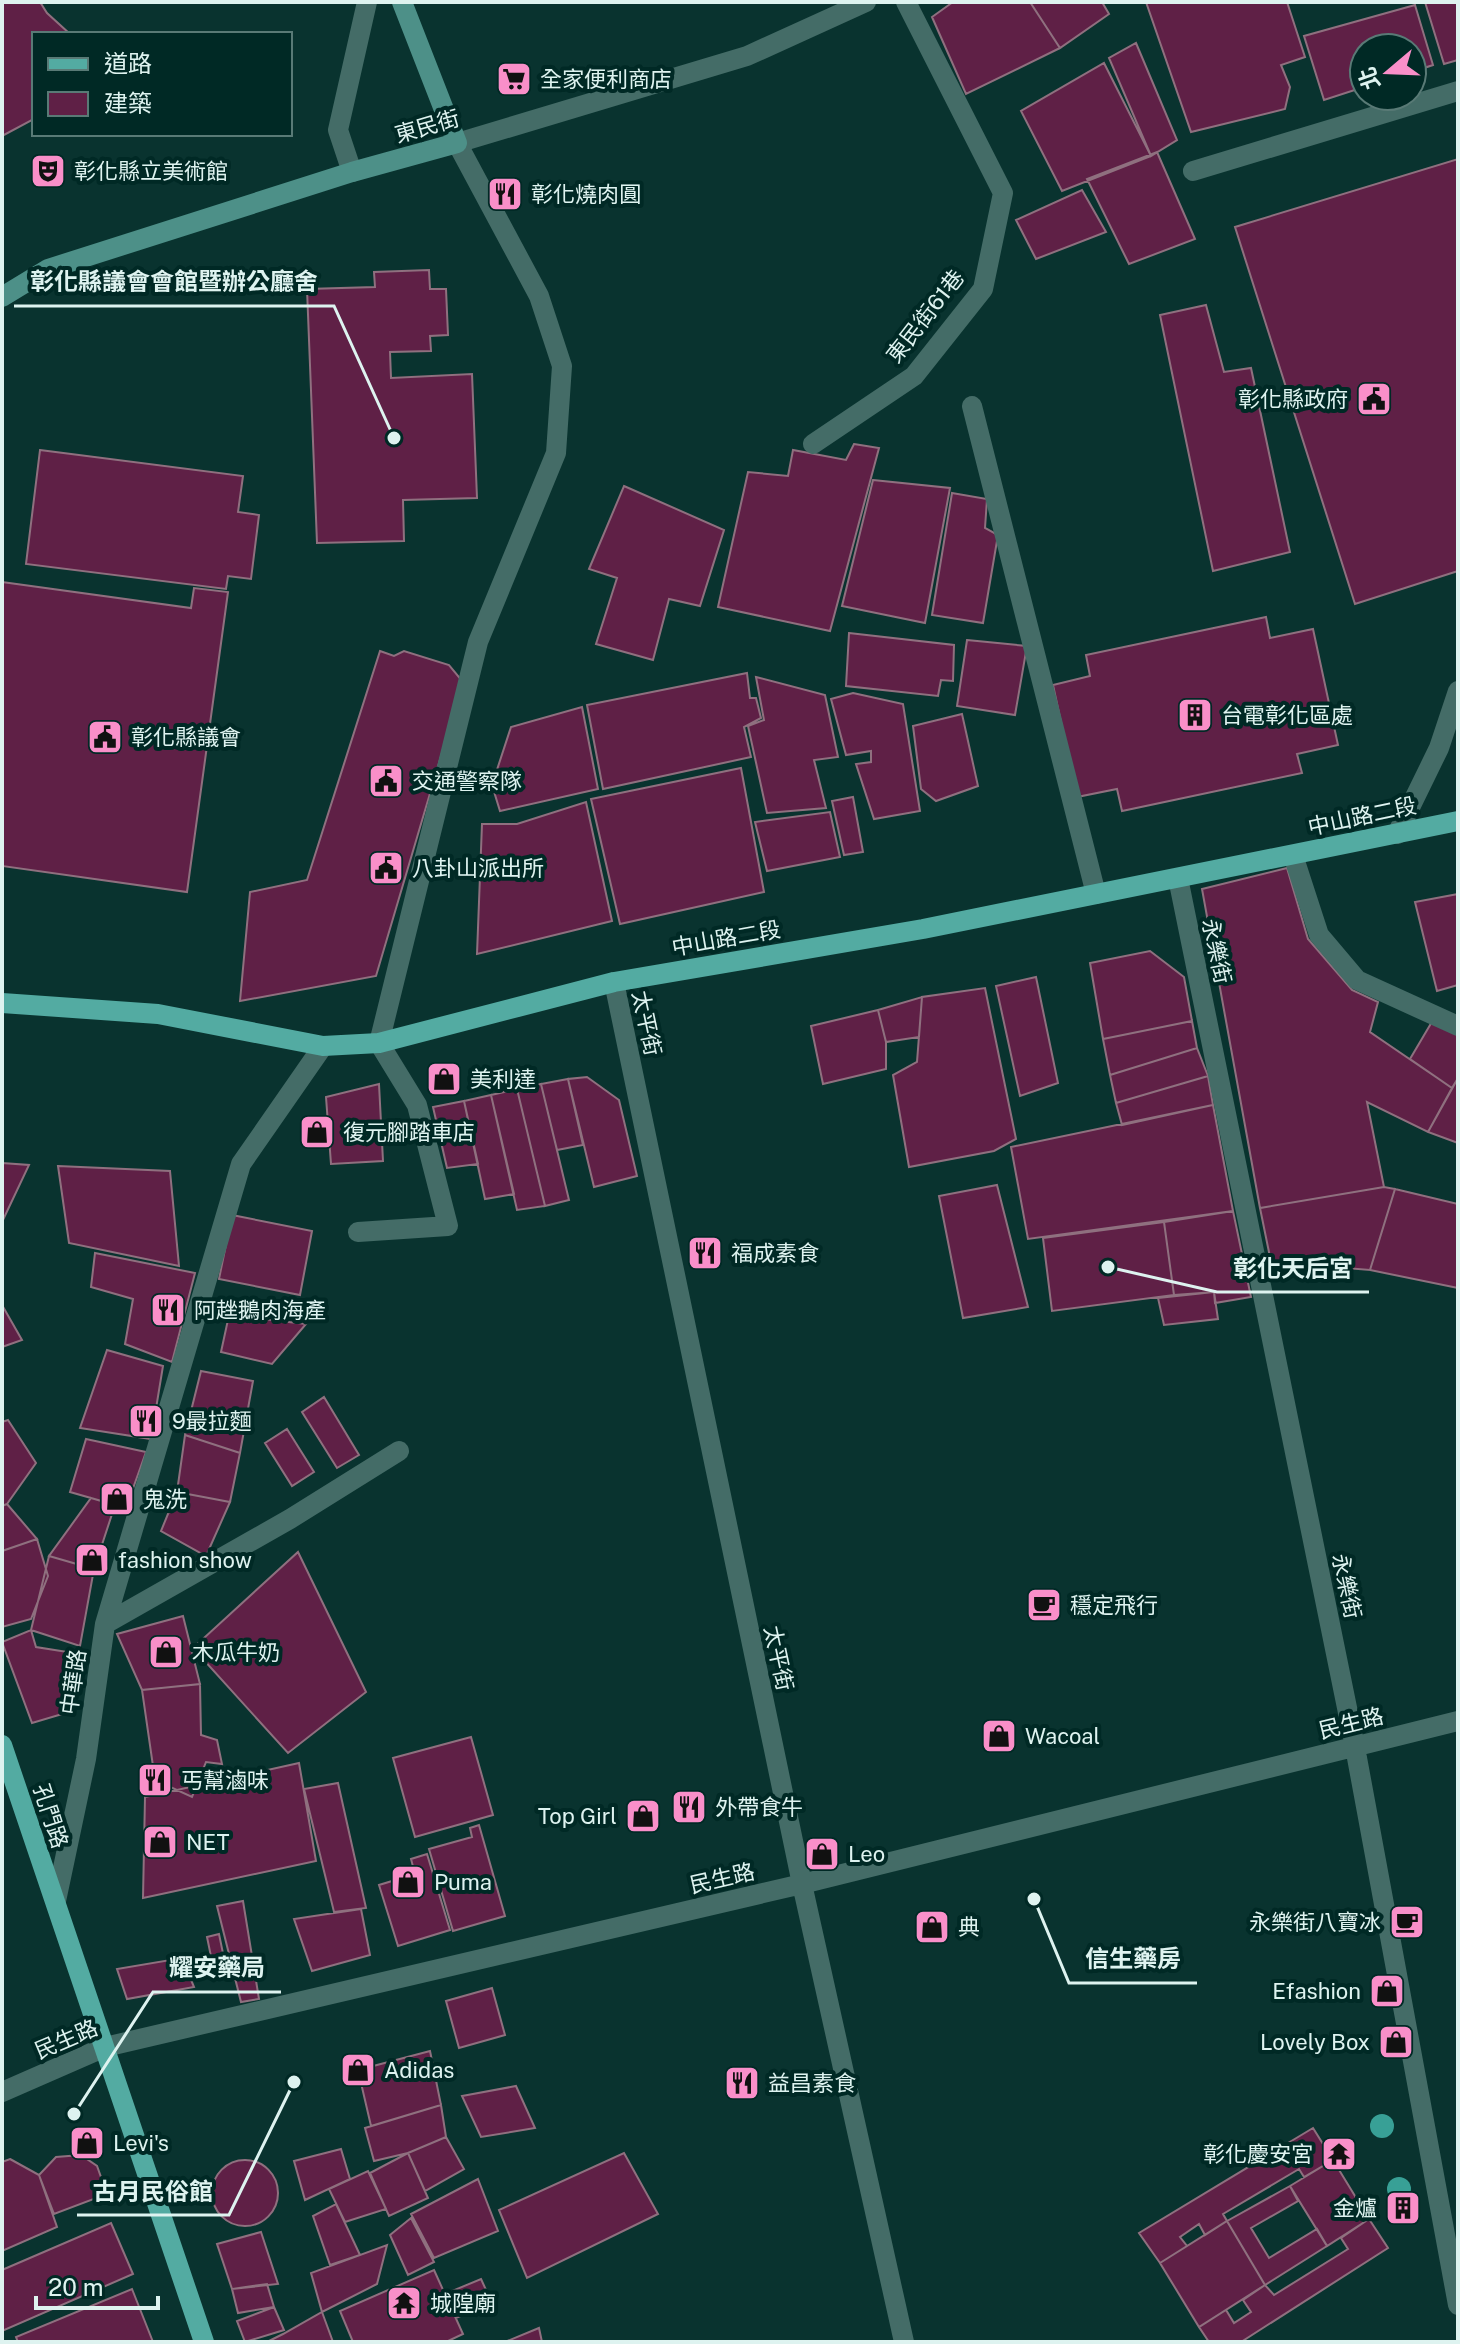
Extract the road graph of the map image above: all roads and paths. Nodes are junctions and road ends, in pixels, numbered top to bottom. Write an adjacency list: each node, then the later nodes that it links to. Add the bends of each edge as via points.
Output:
1 (367, 2): 8 (street, via 338,130)
2 (402, 2): 6 (main road)
3 (866, 2): 6 (street, 東民街, via 747,56)
4 (906, 2): 11 (street, 東民街61巷, via 1003,193 983,289 914,376)
5 (1458, 91): 7 (street)
6 (457, 143): 8 (main road, 東民街); 21 (street, via 539,296 562,366 556,453 478,642)
7 (1193, 171)
8 (352, 172): 9 (main road, 東民街, via 48,269)
9 (2, 297)
10 (972, 406): 17 (street)
11 (813, 444)
12 (1458, 691): 14 (street, via 1439,748)
13 (1458, 821): 14 (main road, 中山路二段)
14 (1397, 834): 15 (main road, 中山路二段)
15 (1293, 855): 16 (main road, 中山路二段); 20 (street, via 1319,935 1357,980)
16 (1178, 878): 17 (main road, 中山路二段); 28 (street, 永樂街)
17 (1096, 894): 18 (main road, 中山路二段)
18 (614, 982): 21 (main road, 中山路二段); 29 (street, 太平街)
19 (2, 1003): 22 (main road, 中山路二段, via 158,1014)
20 (1458, 1026)
21 (379, 1043): 22 (main road, 中山路二段); 23 (street, via 417,1105 448,1226)
22 (323, 1046): 25 (street, 中華路, via 241,1164)
23 (358, 1232)
24 (399, 1451): 25 (street)
25 (105, 1624): 30 (street, 中華路, via 86,1759)
26 (1458, 1721): 28 (street, 民生路)
27 (2, 1745): 30 (main road, 孔門路)
28 (1355, 1747): 29 (street, 民生路); 33 (street, 永樂街)
29 (802, 1884): 31 (street, 民生路); 35 (street, 太平街)
30 (56, 1901): 31 (main road)
31 (105, 2047): 32 (street, 民生路); 34 (main road)
32 (2, 2092)
33 (1458, 2305)
34 (204, 2342)
35 (904, 2342)

